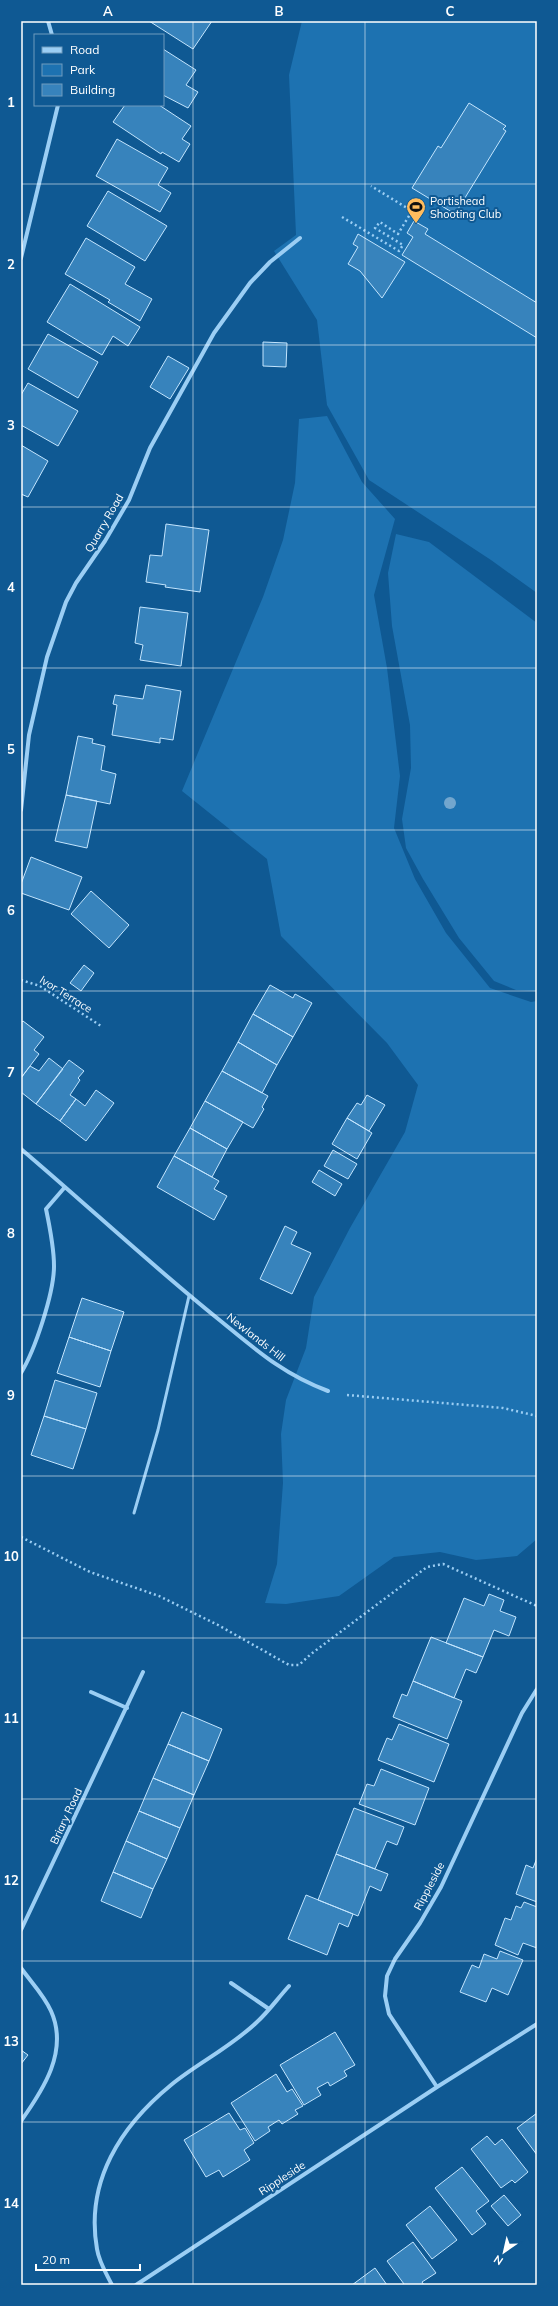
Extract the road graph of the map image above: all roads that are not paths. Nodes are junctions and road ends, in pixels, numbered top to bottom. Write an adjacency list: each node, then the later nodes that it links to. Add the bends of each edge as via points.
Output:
1 (48, 21): 2 (street)
2 (52, 34)
3 (58, 106): 5 (street)
4 (300, 238): 6 (street, Quarry Road, via 270,262 250,283 214,333 150,448 129,500 69,596 51,644 36,702 29,735)
5 (21, 258)
6 (21, 810)
7 (21, 1149): 8 (street, Newlands Hill)
8 (65, 1187): 9 (street, Newlands Hill); 10 (street, via 46,1209 52,1239 53,1279 36,1341)
9 (189, 1296): 11 (street, Newlands Hill, via 282,1369 302,1381); 12 (lane, via 158,1430)
10 (21, 1373)
11 (328, 1391)
12 (134, 1513)
13 (143, 1672): 16 (street, Briary Road)
14 (537, 1689): 23 (street, Rippleside, via 522,1713 441,1887 387,1976 385,1996 389,2014)
15 (91, 1692): 16 (street)
16 (126, 1708): 17 (street, Briary Road)
17 (21, 1930)
18 (21, 1968): 24 (street, via 51,2011 56,2023 57,2046 50,2073)
19 (231, 1983): 21 (street)
20 (289, 1986): 21 (street)
21 (269, 2009): 25 (street, via 245,2033 172,2084 136,2117 123,2135 101,2182 95,2212 97,2250)
22 (537, 2024): 23 (street, Rippleside)
23 (437, 2087): 26 (street, Rippleside)
24 (21, 2121)
25 (112, 2285)
26 (136, 2285)

